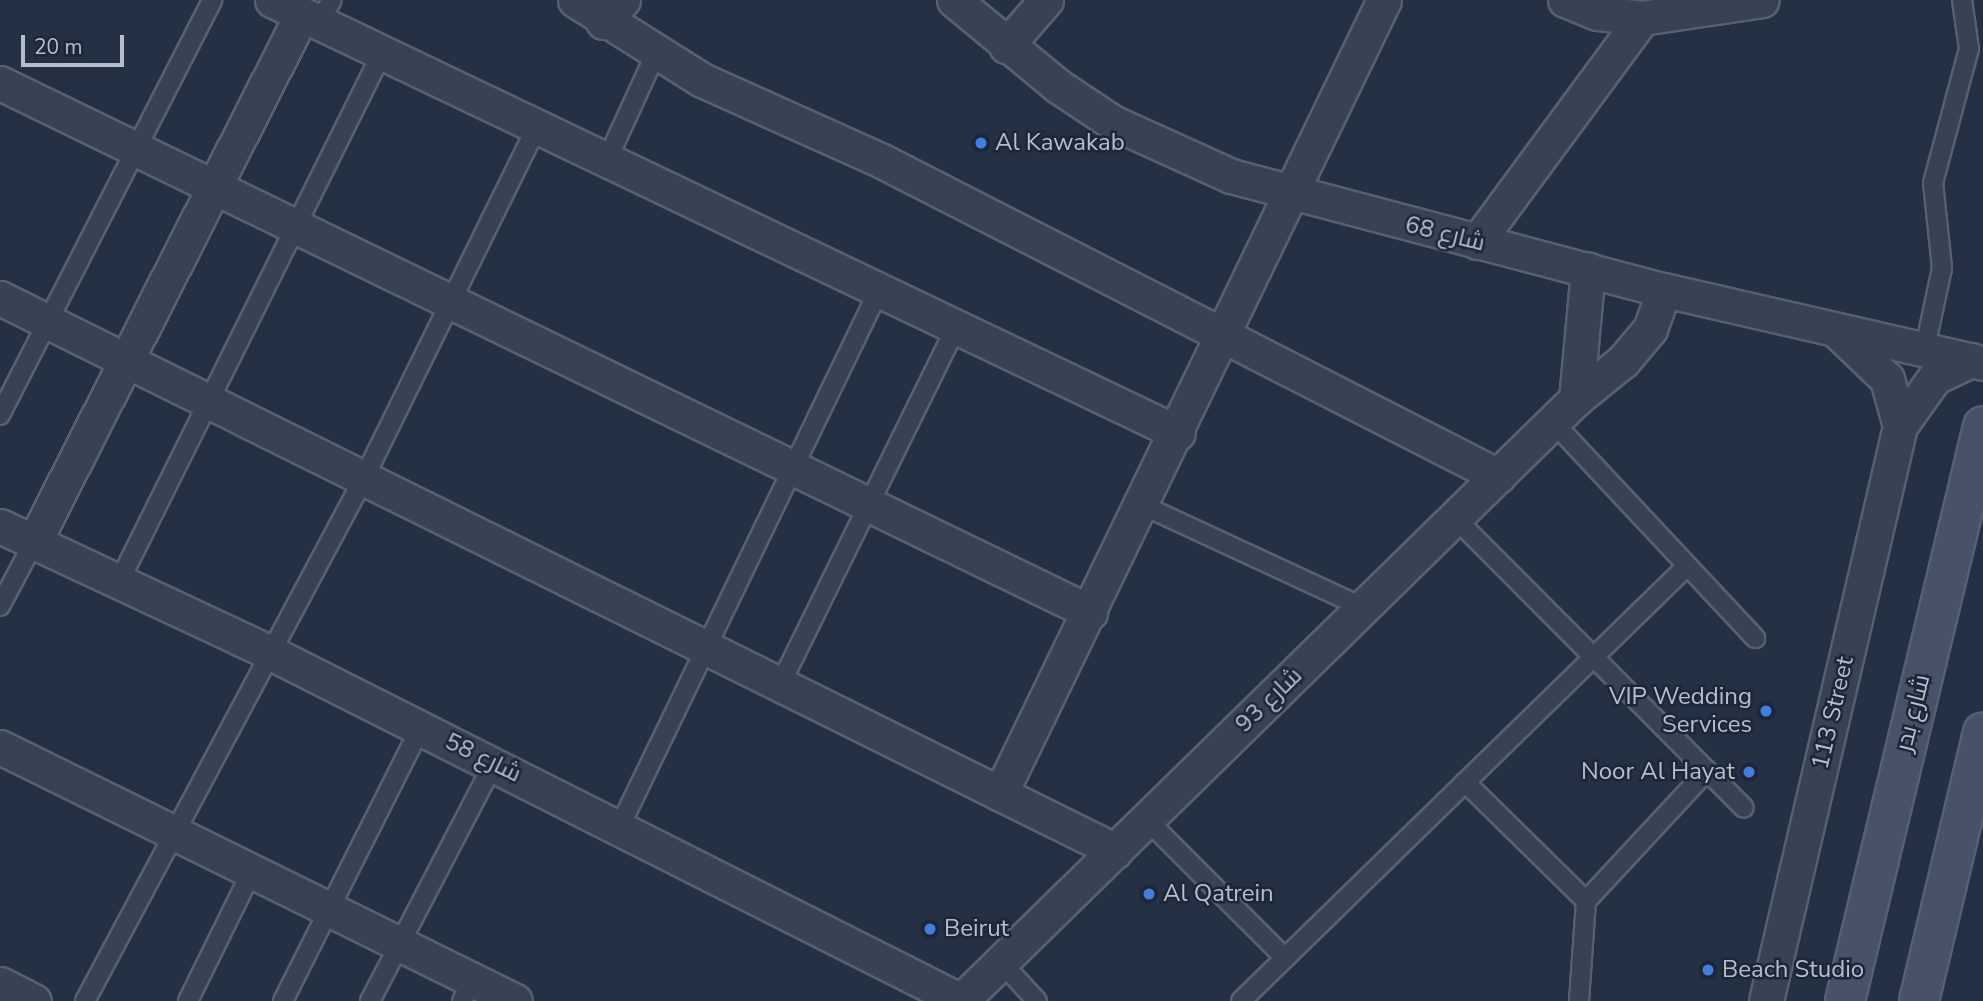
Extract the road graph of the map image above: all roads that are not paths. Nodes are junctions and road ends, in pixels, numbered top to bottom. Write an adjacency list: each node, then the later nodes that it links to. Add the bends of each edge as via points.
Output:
1 (212, 0): 18 (lane)
2 (272, 0): 11 (street)
3 (575, 0): 10 (street)
4 (954, 0): 13 (street, شارع 68)
5 (1046, 0): 13 (street)
6 (1384, 0): 21 (street)
7 (1565, 0): 12 (street, via 1598,13)
8 (1762, 0): 12 (street)
9 (1962, 0): 33 (lane, via 1969,49 1933,183 1942,268)
10 (613, 11): 15 (street)
11 (318, 12): 14 (street); 20 (street)
12 (1642, 18): 23 (street)
13 (1006, 46): 21 (street, شارع 68, via 1124,128 1231,176)
14 (382, 53): 17 (street); 22 (lane)
15 (655, 55): 19 (lane); 32 (street, via 871,155)
16 (0, 83): 18 (street)
17 (537, 127): 19 (street); 28 (lane)
18 (135, 152): 20 (street); 29 (lane)
19 (607, 160): 25 (street)
20 (212, 190): 22 (street); 34 (street)
21 (1294, 195): 23 (street, شارع 68); 32 (street)
22 (294, 229): 28 (street); 37 (lane)
23 (1477, 242): 24 (street, شارع 68)
24 (1588, 270): 26 (street, شارع 68); 36 (street)
25 (879, 290): 30 (street); 43 (lane)
26 (1664, 290): 31 (street, شارع 68); 36 (street, شارع 93, via 1637,346)
27 (0, 298): 29 (street)
28 (452, 304): 43 (street); 45 (lane)
29 (48, 322): 34 (street); 38 (lane)
30 (956, 327): 42 (street); 46 (lane)
31 (1833, 329): 33 (street, شارع 68); 40 (street, 113 Street, via 1887,379)
32 (1225, 336): 42 (street); 44 (street)
33 (1925, 348): 35 (street, شارع 68)
34 (126, 360): 37 (street); 50 (street)
35 (1977, 361): 40 (street, 113 Street, via 1935,377)
36 (1576, 400): 39 (street, شارع 93)
37 (208, 401): 45 (street); 52 (lane)
38 (0, 415)
39 (1553, 422): 44 (street, شارع 93); 51 (lane)
40 (1900, 426): 91 (street, 113 Street)
41 (1983, 426): 92 (main road, شارع بدر)
42 (1178, 433): 47 (street)
43 (793, 468): 46 (street); 57 (lane)
44 (1498, 476): 48 (street, شارع 93)
45 (364, 478): 57 (street); 58 (lane)
46 (868, 505): 55 (street); 60 (lane)
47 (1142, 505): 54 (lane); 55 (street)
48 (1455, 518): 54 (street, شارع 93); 59 (lane)
49 (0, 526): 50 (street, شارع 58)
50 (34, 542): 52 (street, شارع 58); 53 (lane)
51 (1688, 566): 56 (lane); 59 (lane)
52 (119, 582): 58 (street, شارع 58)
53 (0, 606)
54 (1364, 608): 69 (street, شارع 93)
55 (1090, 612): 67 (street)
56 (1755, 638)
57 (706, 648): 60 (street); 70 (lane)
58 (271, 653): 61 (street, شارع 58); 71 (lane)
59 (1594, 657): 65 (lane); 66 (lane)
60 (780, 685): 67 (street)
61 (421, 727): 64 (street, شارع 58); 75 (lane)
62 (1983, 733): 93 (main road)
63 (0, 747): 71 (street)
64 (494, 764): 70 (street, شارع 58); 76 (lane)
65 (1707, 771): 68 (lane); 74 (lane)
66 (1465, 782): 74 (lane); 77 (lane)
67 (1000, 794): 72 (street)
68 (1744, 808)
69 (1147, 820): 72 (street, شارع 93); 77 (lane)
70 (620, 826): 87 (street, شارع 58)
71 (176, 834): 73 (street); 82 (lane)
72 (1115, 851): 78 (street, شارع 93)
73 (251, 871): 75 (street); 83 (lane)
74 (1586, 901): 90 (lane)
75 (329, 909): 76 (street); 84 (lane)
76 (400, 944): 80 (street); 85 (lane)
77 (1285, 958): 89 (lane)
78 (1001, 962): 87 (street, شارع 93); 88 (lane)
79 (0, 984): 81 (street)
80 (468, 991): 86 (street)
81 (34, 1001)
82 (85, 1001)
83 (188, 1001)
84 (283, 1001)
85 (370, 1001)
86 (515, 1001)
87 (961, 1001)
88 (1037, 1001)
89 (1241, 1001)
90 (1579, 1001)
91 (1766, 1001)
92 (1845, 1001)
93 (1919, 1001)

